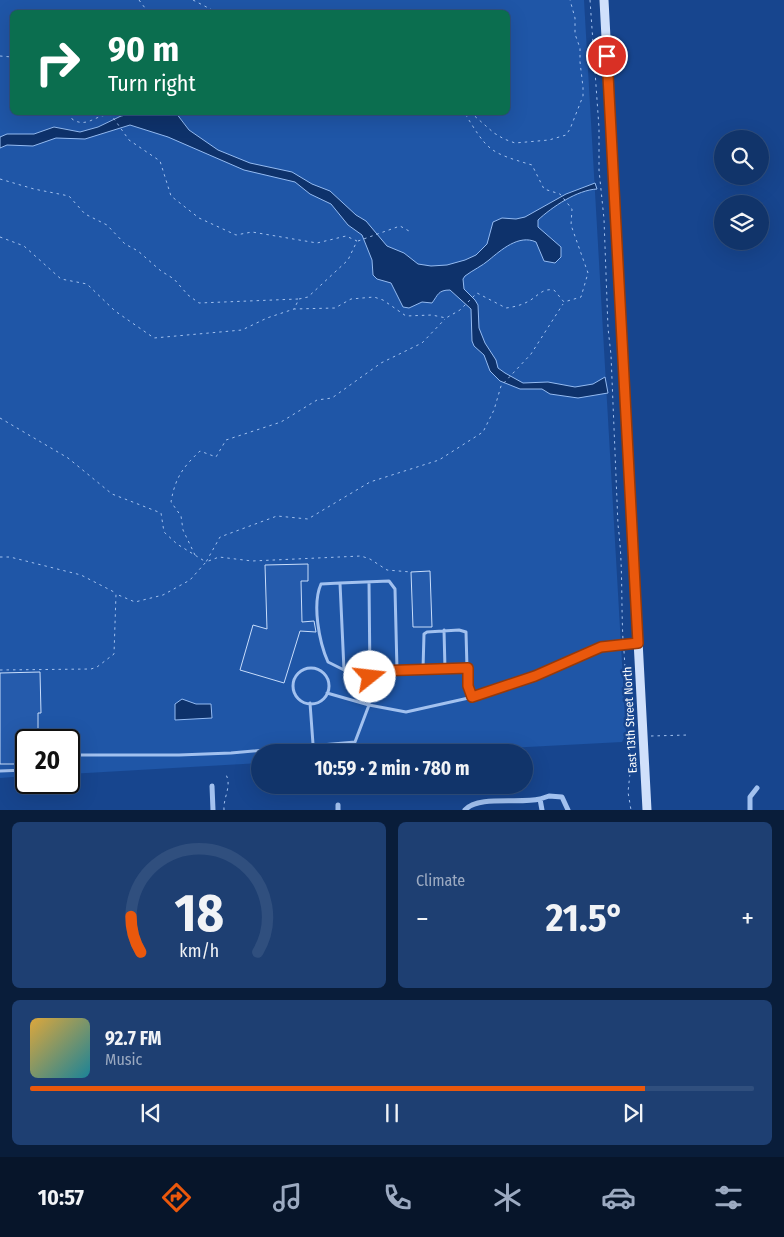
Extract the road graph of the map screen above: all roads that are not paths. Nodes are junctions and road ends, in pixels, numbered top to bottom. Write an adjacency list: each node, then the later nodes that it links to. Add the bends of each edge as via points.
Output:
1 (604, 0): 5 (main road, East 13th Street North)
2 (369, 582): 3 (lane); 10 (lane, via 389,581 395,589); 11 (lane)
3 (340, 583): 9 (lane); 9 (lane, via 321,584 318,591 319,639 328,662)
4 (444, 630): 6 (lane, via 466,632); 7 (lane, via 424,634); 8 (lane)
5 (638, 643): 13 (lane, via 601,647 535,676); 28 (main road, East 13th Street North)
6 (468, 668): 8 (lane); 13 (lane)
7 (423, 669): 8 (lane); 10 (lane)
8 (445, 669)
9 (344, 670): 11 (lane)
10 (397, 670): 11 (lane, via 376,671)
11 (370, 677): 15 (lane)
12 (326, 694): 14 (lane, via 318,702); 14 (lane, via 328,682 322,672 312,668 300,671 294,680 294,692 302,701); 15 (lane)
13 (472, 697): 15 (lane, via 406,712)
14 (310, 703): 16 (lane)
15 (369, 705): 16 (lane, via 355,742)
16 (313, 744)
17 (251, 750): 18 (lane, via 205,754)
18 (80, 755)
19 (15, 770): 20 (lane)
20 (0, 771)
21 (212, 786): 24 (street)
22 (757, 788): 29 (street, via 750,797)
23 (540, 799): 25 (street, via 493,800); 26 (street); 27 (street, via 550,796 562,798)
24 (213, 810)
25 (464, 810)
26 (542, 810)
27 (568, 810)
28 (647, 810)
29 (750, 810)

